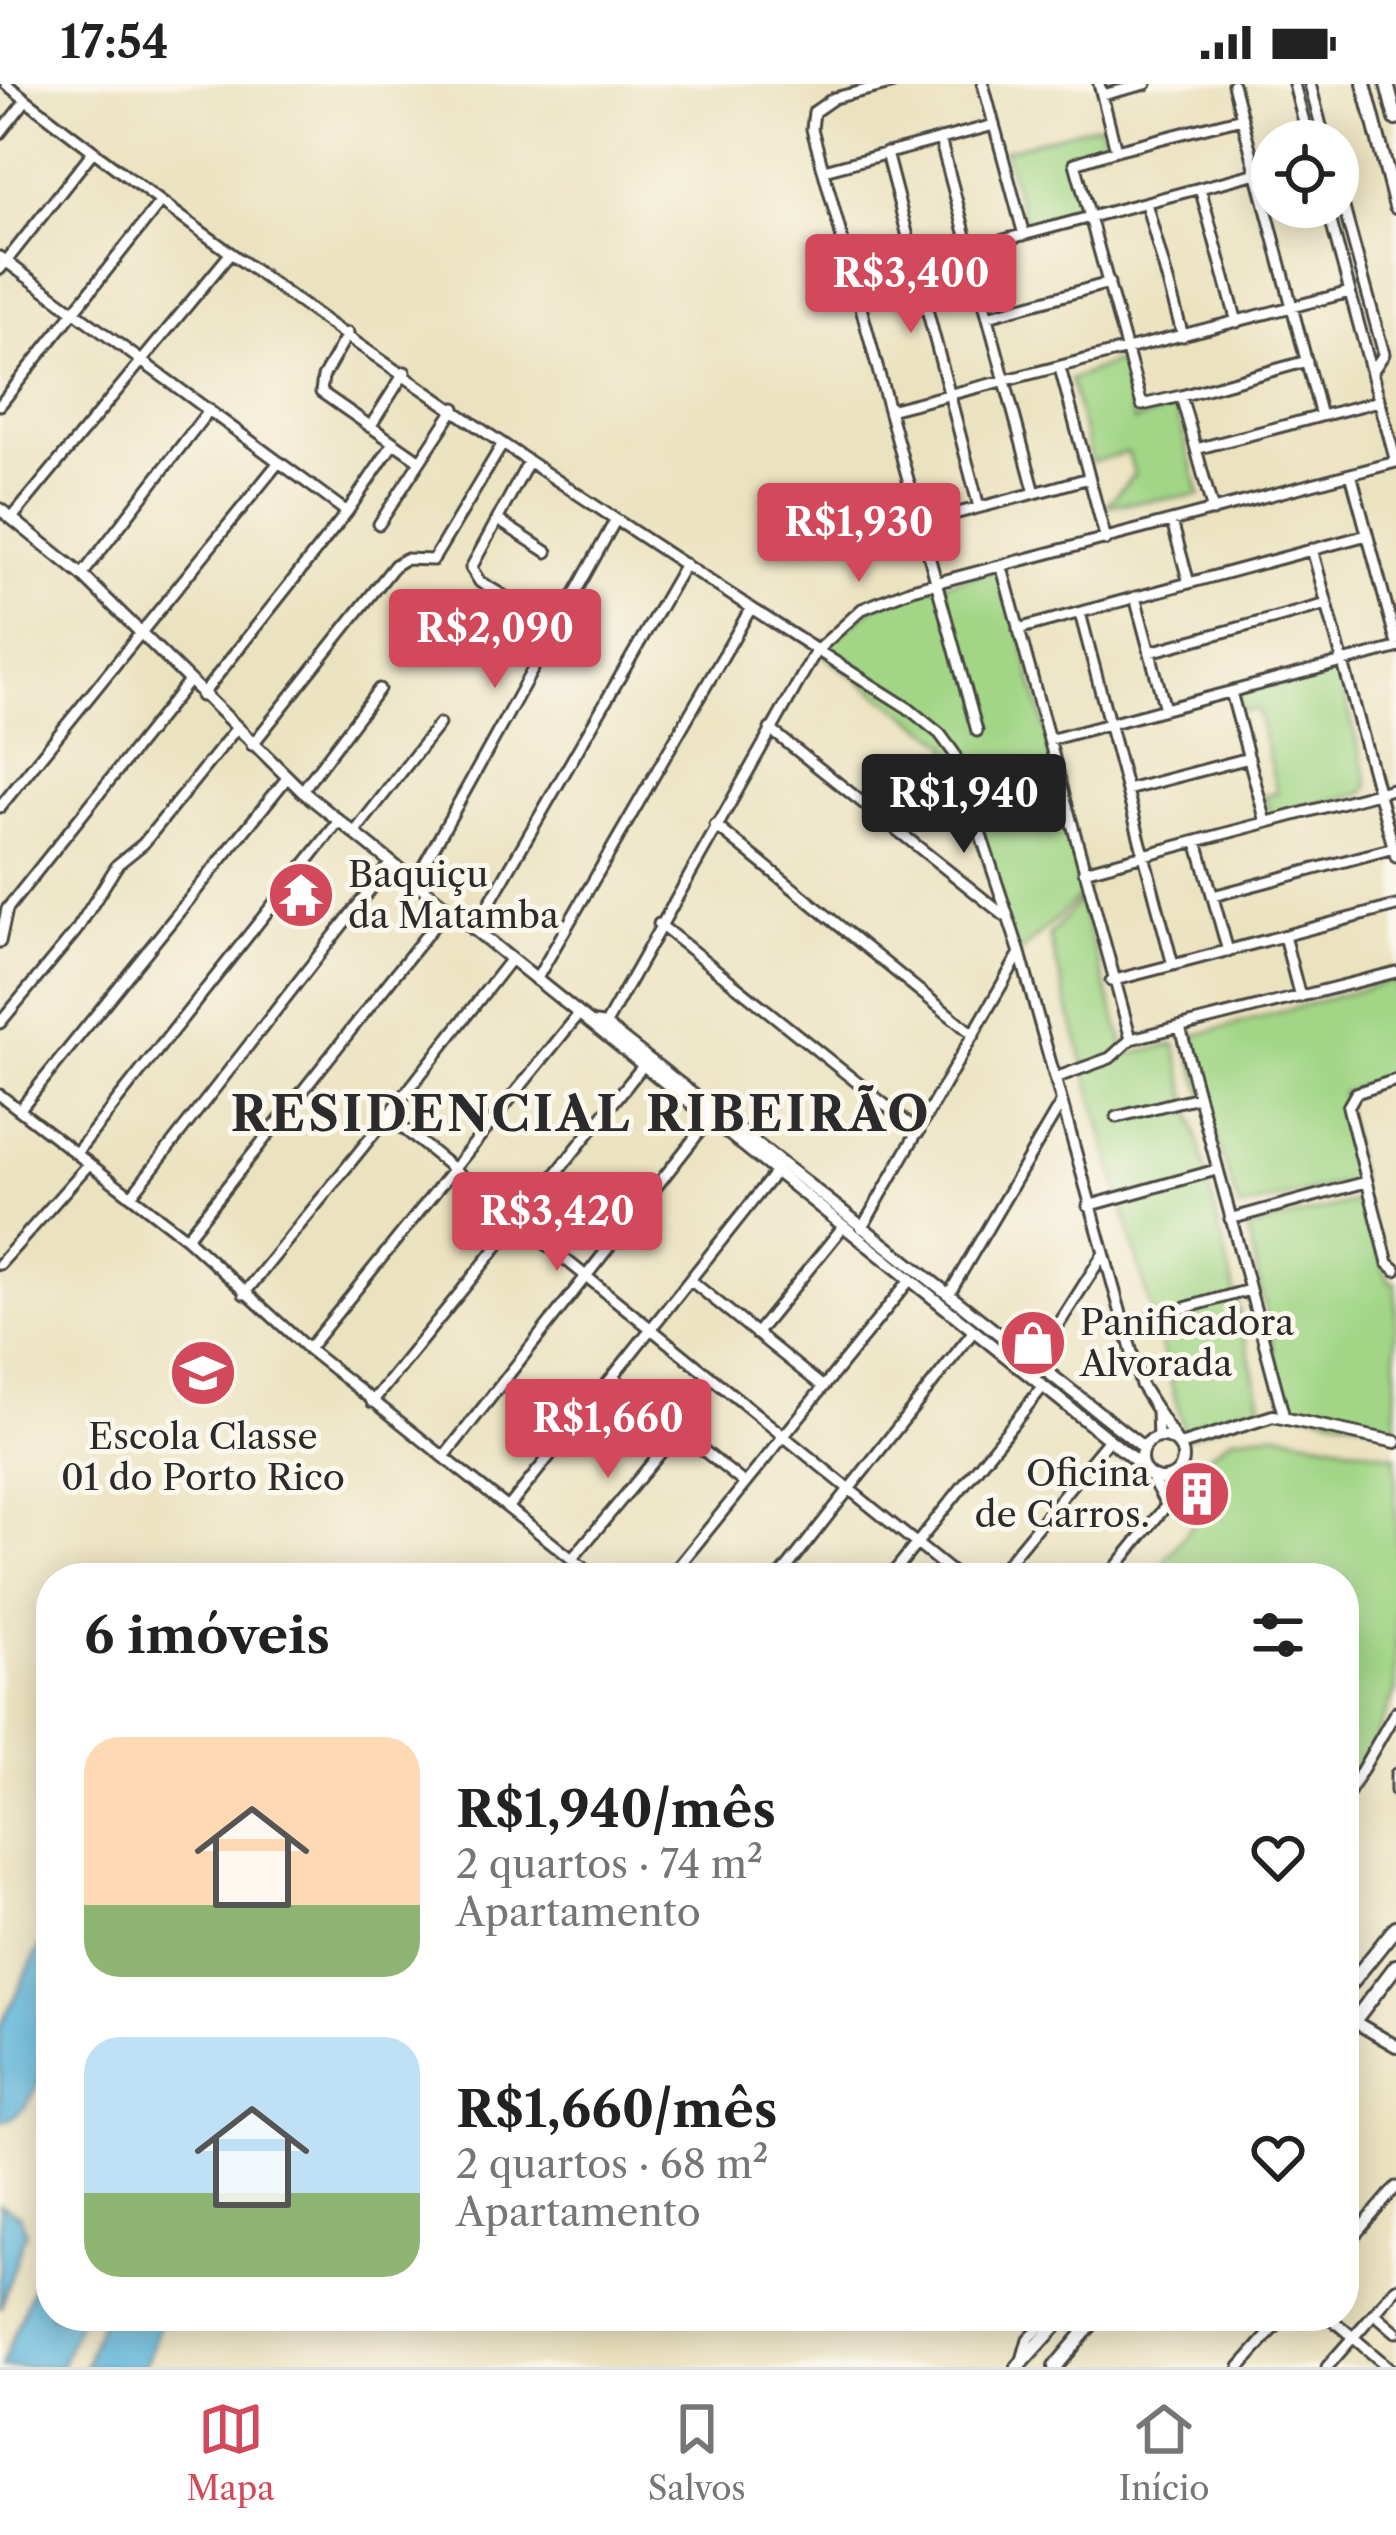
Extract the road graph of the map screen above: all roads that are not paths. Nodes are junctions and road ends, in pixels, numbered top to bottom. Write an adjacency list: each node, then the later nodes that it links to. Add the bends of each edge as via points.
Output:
1 (6, 84): 11 (street)
2 (892, 84): 23 (street, via 834,98 814,112)
3 (983, 84): 16 (street)
4 (1146, 84): 10 (street)
5 (1233, 84): 12 (street)
6 (1294, 84): 14 (street)
7 (1310, 84): 15 (street)
8 (1364, 84): 28 (main road)
9 (1387, 84): 13 (main road)
10 (1100, 90): 19 (street)
11 (26, 100): 17 (street); 21 (street)
12 (1242, 118): 19 (street); 20 (street)
13 (1396, 119)
14 (1303, 120)
15 (1319, 120)
16 (994, 125): 18 (street); 33 (street)
17 (0, 133)
18 (940, 139): 22 (street); 34 (street)
19 (1116, 150): 29 (street, via 1075,163)
20 (1251, 151)
21 (91, 154): 27 (street); 36 (street)
22 (886, 154): 23 (street); 37 (street)
23 (824, 170): 38 (street)
24 (1251, 175): 25 (street)
25 (1201, 188): 26 (street); 44 (street)
26 (1146, 203): 29 (street); 46 (street)
27 (159, 204): 35 (street); 42 (street)
28 (1396, 207)
29 (1091, 218): 33 (street); 39 (street)
30 (1271, 228): 41 (street)
31 (1333, 228): 40 (street)
32 (1350, 228): 52 (street, via 1384,354)
33 (1024, 235): 34 (street)
34 (970, 250): 37 (street); 43 (street)
35 (230, 254): 45 (street); 49 (street)
36 (2, 262): 42 (street)
37 (915, 264): 38 (street); 54 (street)
38 (856, 279): 60 (street)
39 (1108, 283): 43 (street); 47 (street)
40 (1350, 292): 41 (street); 52 (street)
41 (1292, 307): 44 (street); 48 (street)
42 (75, 313): 49 (street); 57 (street)
43 (988, 316): 53 (street)
44 (1237, 322): 46 (street)
45 (348, 333): 51 (street); 62 (street, via 320,389)
46 (1183, 336): 47 (street)
47 (1127, 350): 50 (street); 55 (street, via 1142,405)
48 (1307, 361): 55 (street); 61 (street)
49 (142, 362): 59 (street); 76 (street)
50 (1060, 368): 53 (street); 70 (street)
51 (405, 372): 58 (street); 62 (street)
52 (1372, 372): 56 (street)
53 (1005, 382): 54 (street); 71 (street)
54 (950, 396): 60 (street); 72 (street)
55 (1181, 397): 65 (street)
56 (1379, 401): 61 (street); 69 (street, via 1396,462)
57 (0, 405)
58 (455, 409): 64 (street); 66 (street)
59 (209, 410): 67 (street); 88 (street)
60 (889, 410): 79 (street)
61 (1322, 416): 65 (street)
62 (370, 427): 63 (street)
63 (393, 444): 66 (street); 75 (street)
64 (502, 445): 68 (street); 113 (street, via 433,560 395,566)
65 (1196, 449): 74 (street)
66 (420, 461): 81 (street)
67 (279, 462): 75 (street); 97 (street)
68 (528, 463): 77 (street); 78 (street)
69 (1351, 474): 74 (street); 82 (street)
70 (1089, 478): 71 (street); 83 (street)
71 (1035, 493): 72 (street)
72 (979, 507): 79 (street)
73 (0, 509): 76 (street)
74 (1213, 511): 80 (street)
75 (347, 512): 105 (street)
76 (12, 518): 88 (street)
77 (498, 520): 85 (street); 93 (street, via 471,571)
78 (615, 521): 86 (street); 130 (street)
79 (923, 522): 90 (street)
80 (1172, 522): 83 (street); 89 (street)
81 (379, 524)
82 (1367, 535): 84 (street); 98 (street)
83 (1106, 540): 87 (street)
84 (1312, 549): 89 (street); 92 (street)
85 (547, 552)
86 (685, 564): 94 (street); 136 (street)
87 (1002, 568): 90 (street); 96 (street)
88 (82, 575): 97 (street)
89 (1189, 583): 91 (street)
90 (938, 584): 99 (street, via 881,599); 111 (street)
91 (1135, 598): 95 (street); 100 (street)
92 (1327, 604): 100 (street); 101 (street)
93 (519, 605)
94 (751, 608): 99 (street); 144 (street)
95 (1079, 613): 96 (street); 108 (street)
96 (1018, 629): 112 (street)
97 (144, 634): 102 (street); 120 (street)
98 (1396, 645): 101 (street)
99 (817, 651): 109 (street); 134 (street, via 949,743)
100 (1150, 652): 106 (street)
101 (1343, 662): 104 (street); 119 (street)
102 (188, 682): 105 (street); 138 (street, via 7,908)
103 (379, 689): 118 (street)
104 (1231, 692): 106 (street); 114 (street)
105 (201, 696): 110 (street)
106 (1165, 710): 108 (street)
107 (439, 724): 124 (street)
108 (1110, 724): 112 (street); 117 (street)
109 (770, 729): 123 (street); 134 (street)
110 (235, 730): 113 (street); 148 (street, via 110,874 76,931)
111 (977, 731)
112 (1048, 740): 129 (street)
113 (252, 745): 115 (street)
114 (1249, 758): 117 (street); 122 (street)
115 (287, 778): 118 (street); 159 (street)
116 (1396, 788): 119 (street)
117 (1127, 790): 127 (street)
118 (302, 791): 121 (street)
119 (1378, 792): 122 (street); 126 (street)
120 (0, 806)
121 (339, 821): 124 (street); 164 (street)
122 (1266, 822): 125 (street)
123 (715, 825): 135 (street); 151 (street)
124 (353, 832): 128 (street)
125 (1197, 841): 127 (street); 131 (street)
126 (1395, 853): 131 (street)
127 (1144, 855): 129 (street); 142 (street)
128 (391, 864): 130 (street); 170 (street)
129 (1084, 871): 145 (street)
130 (414, 883): 133 (street)
131 (1213, 896): 139 (street)
132 (1396, 906): 137 (street)
133 (446, 908): 136 (street); 176 (street)
134 (1009, 919): 140 (street)
135 (658, 924): 149 (street); 163 (street)
136 (474, 930): 141 (street)
137 (1284, 936): 139 (street); 146 (street)
138 (0, 941)
139 (1228, 951): 142 (street)
140 (1020, 953): 151 (street); 154 (street)
141 (510, 960): 144 (street); 160 (street)
142 (1173, 965): 145 (street)
143 (1396, 972): 146 (street)
144 (536, 980): 147 (street)
145 (1111, 981): 152 (street)
146 (1300, 997): 150 (street)
147 (579, 1014): 149 (street); 166 (street)
148 (0, 1023)
149 (599, 1027): 153 (street); 175 (street)
150 (1180, 1027): 152 (street); 157 (street)
151 (974, 1034): 163 (street)
152 (1131, 1039): 154 (street, via 1110,1058)
153 (641, 1066): 162 (street); 173 (street)
154 (1055, 1078): 158 (street)
155 (1396, 1080): 169 (street, via 1349,1099)
156 (0, 1095): 159 (street)
157 (1198, 1097): 161 (street); 167 (street)
158 (1061, 1103): 171 (street); 185 (street)
159 (20, 1109): 164 (street)
160 (388, 1116): 166 (street); 184 (street)
161 (1117, 1117)
162 (708, 1121): 168 (street); 180 (street)
163 (919, 1132): 175 (street)
164 (76, 1153): 165 (street)
165 (89, 1164): 170 (street); 178 (street)
166 (454, 1169): 173 (street); 190 (street)
167 (1216, 1170): 171 (street); 172 (street)
168 (775, 1173): 174 (street); 181 (street)
169 (1366, 1182): 172 (street); 179 (street)
170 (131, 1196): 176 (street)
171 (1088, 1206): 177 (street)
172 (1230, 1219): 183 (street)
173 (519, 1223): 180 (street); 195 (street)
174 (842, 1228): 182 (street); 189 (street)
175 (862, 1228): 185 (street)
176 (186, 1238): 184 (street)
177 (1102, 1256): 186 (street); 191 (street)
178 (0, 1264)
179 (1396, 1270)
180 (584, 1277): 187 (street); 206 (street)
181 (690, 1280): 187 (street); 189 (street)
182 (909, 1282): 188 (street); 193 (street)
183 (1249, 1290): 186 (street); 197 (street)
184 (244, 1294): 190 (street)
185 (949, 1294): 191 (street)
186 (1124, 1325): 196 (street)
187 (650, 1329): 192 (street); 200 (street)
188 (974, 1332): 194 (street); 212 (street)
189 (756, 1334): 193 (street)
190 (308, 1349): 195 (street)
191 (1035, 1362): 205 (street)
192 (614, 1378): 198 (street); 214 (street)
193 (822, 1386): 200 (street)
194 (1041, 1389): 202 (street); 215 (street)
195 (373, 1402): 206 (street)
196 (1157, 1412): 201 (street); 204 (street)
197 (1284, 1417): 199 (street); 203 (street)
198 (678, 1432): 211 (street); 216 (street)
199 (1217, 1433): 204 (street); 207 (street)
200 (784, 1435): 211 (street); 212 (street)
201 (1158, 1436): 204 (street); 205 (street)
202 (1107, 1442): 208 (street); 222 (street)
203 (1396, 1442)
204 (1178, 1444): 207 (street)
205 (1143, 1447): 208 (street)
206 (444, 1457): 214 (street)
207 (1183, 1462): 209 (street)
208 (1142, 1465): 210 (street)
209 (1174, 1476): 210 (street); 213 (street)
210 (1151, 1477): 213 (street)
211 (746, 1484): 218 (street)
212 (850, 1490): 215 (street); 219 (street)
213 (1166, 1507): 223 (street)
214 (508, 1508): 216 (street)
215 (917, 1544): 220 (street); 221 (street)
216 (572, 1559): 217 (street)
217 (577, 1563)
218 (681, 1563)
219 (791, 1563)
220 (901, 1563)
221 (940, 1563)
222 (1007, 1563)
223 (1120, 1563)
224 (1396, 1711): 225 (street)
225 (1391, 1736): 227 (street)
226 (1396, 1774): 228 (street)
227 (1359, 1780)
228 (1396, 1791)
229 (1396, 1927): 231 (main road)
230 (1396, 1966): 232 (main road)
231 (1359, 1973)
232 (1365, 2008): 233 (main road); 235 (street)
233 (1359, 2016)
234 (1359, 2023): 235 (street)
235 (1375, 2029): 236 (street)
236 (1396, 2046)
237 (1396, 2187): 238 (street)
238 (1359, 2230)
239 (1396, 2288): 240 (street)
240 (1375, 2313): 241 (street); 248 (street)
241 (1359, 2330)
242 (1036, 2331): 250 (street)
243 (1051, 2331): 250 (main road)
244 (1085, 2331): 251 (main road)
245 (1272, 2331): 252 (street)
246 (1346, 2331): 249 (street)
247 (1358, 2331): 249 (street)
248 (1396, 2332)
249 (1353, 2337): 253 (street); 254 (street)
250 (1020, 2365)
251 (1055, 2367)
252 (1240, 2367)
253 (1327, 2367)
254 (1388, 2367)

